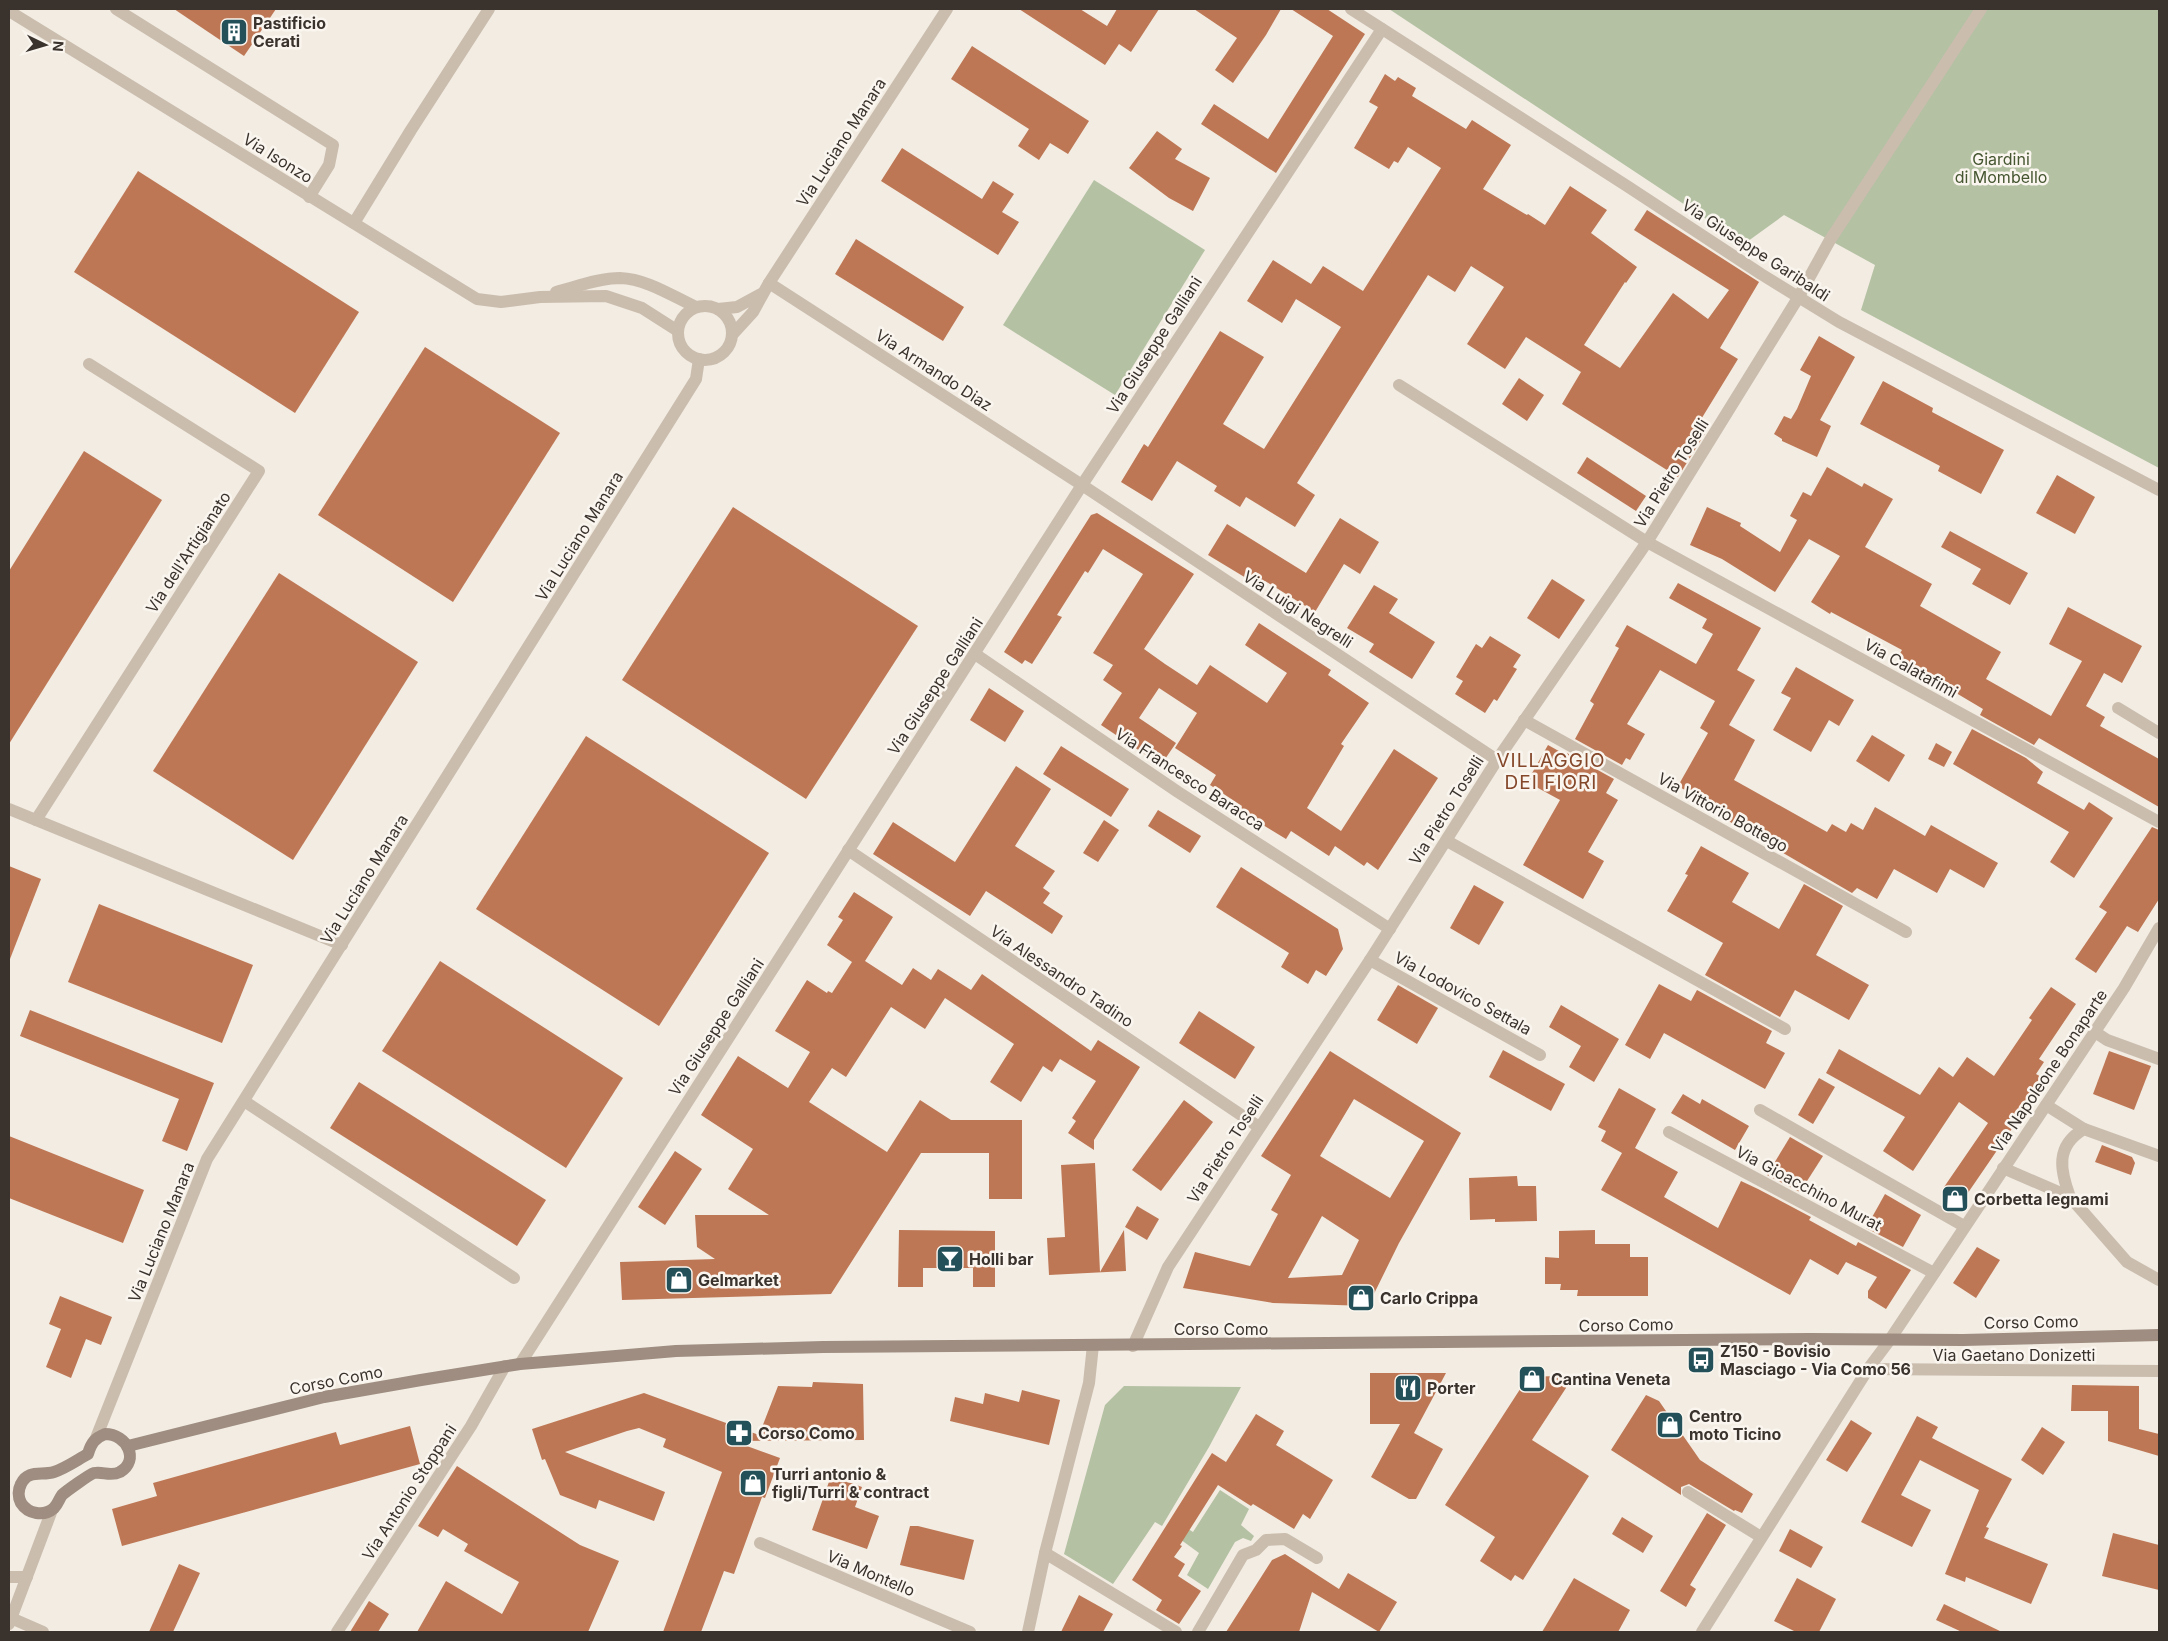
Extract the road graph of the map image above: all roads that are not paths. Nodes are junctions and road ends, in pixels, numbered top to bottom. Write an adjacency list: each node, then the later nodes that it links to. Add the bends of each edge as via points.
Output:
1 (116, 9): 8 (street, via 333,146 329,165)
2 (489, 9): 9 (street)
3 (947, 9): 10 (street, Via Luciano Manara)
4 (1351, 9): 7 (street, Via Giuseppe Garibaldi)
5 (1981, 9): 12 (street, Via Pietro Toselli, via 1830,240)
6 (11, 11): 8 (street, Via Isonzo)
7 (1382, 29): 12 (street, Via Giuseppe Garibaldi); 20 (street, Via Giuseppe Galliani)
8 (310, 197): 9 (street, Via Isonzo)
9 (354, 223): 11 (street, Via Isonzo, via 477,299 500,302)
10 (766, 288): 14 (street, Via Luciano Manara, via 737,307); 16 (street, Via Luciano Manara, via 753,312); 20 (street, Via Armando Diaz)
11 (540, 297): 13 (street, Via Isonzo, via 620,278 650,284); 15 (street, Via Isonzo, via 606,296 642,308)
12 (1798, 298): 21 (street, Via Giuseppe Garibaldi, via 1847,327); 22 (street, Via Pietro Toselli)
13 (696, 307): 14 (street); 15 (street, via 684,316)
14 (718, 309): 16 (street, via 729,320)
15 (678, 331): 17 (street, via 681,346)
16 (732, 335): 17 (street, via 721,355)
17 (699, 360): 36 (street, Via Luciano Manara, via 696,379)
18 (89, 364): 29 (street, Via dell'Artigianato, via 259,471)
19 (1399, 385): 22 (street, Via Calatafimi)
20 (1082, 485): 23 (street, Via Giuseppe Galliani); 27 (street, Via Luigi Negrelli)
21 (2159, 490)
22 (1647, 542): 25 (street, Via Pietro Toselli); 30 (street, Via Calatafimi)
23 (975, 654): 32 (street, Via Giuseppe Galliani); 33 (street, Via Francesco Baracca, via 1178,792)
24 (2118, 708): 26 (street)
25 (1524, 720): 27 (street, Via Pietro Toselli); 35 (street, Via Vittorio Bottego)
26 (2159, 732)
27 (1497, 760): 31 (street, Via Pietro Toselli)
28 (9, 809): 29 (street)
29 (36, 820): 36 (street)
30 (2159, 822)
31 (1447, 841): 33 (street, Via Pietro Toselli); 38 (street)
32 (848, 850): 45 (street, Via Alessandro Tadino); 59 (street, Via Giuseppe Galliani)
33 (1390, 929): 37 (street, Via Pietro Toselli)
34 (2159, 931): 39 (street, Via Napoleone Bonaparte)
35 (1906, 932)
36 (342, 945): 42 (street, Via Luciano Manara)
37 (1370, 960): 40 (street, Via Lodovico Settala); 45 (street, Via Pietro Toselli)
38 (1785, 1029)
39 (2095, 1032): 41 (street, via 2107,1040); 43 (street, Via Napoleone Bonaparte)
40 (1540, 1055)
41 (2159, 1058)
42 (244, 1101): 53 (street); 63 (street, Via Luciano Manara, via 207,1160)
43 (2046, 1104): 46 (street); 49 (street, Via Napoleone Bonaparte)
44 (1760, 1110): 51 (street)
45 (1259, 1127): 58 (street, Via Pietro Toselli, via 1168,1267)
46 (2084, 1129): 48 (street); 50 (street, via 2073,1135 2061,1159)
47 (1669, 1132): 52 (street, Via Gioacchino Murat)
48 (2159, 1156)
49 (2003, 1168): 50 (street); 51 (street, Via Napoleone Bonaparte)
50 (2070, 1197): 54 (street, via 2127,1262)
51 (1964, 1226): 52 (street, Via Napoleone Bonaparte)
52 (1934, 1273): 56 (street, Via Napoleone Bonaparte)
53 (514, 1278)
54 (2159, 1280)
55 (2159, 1335): 56 (main road, Corso Como)
56 (1889, 1341): 58 (main road, Corso Como, via 1810,1339); 61 (street, Via Napoleone Bonaparte)
57 (1093, 1345): 58 (main road, Corso Como); 59 (main road, Corso Como, via 676,1351); 70 (street, via 1089,1383)
58 (1133, 1346)
59 (520, 1364): 60 (main road, Corso Como)
60 (504, 1366): 64 (main road, Corso Como, via 324,1397); 76 (street, Via Antonio Stoppani, via 471,1426)
61 (1868, 1369): 62 (street, Via Gaetano Donizetti); 68 (street, Via Napoleone Bonaparte)
62 (2159, 1371)
63 (96, 1438): 64 (main road, via 114,1434); 66 (main road, via 88,1454 53,1473 36,1472 27,1476 21,1483)
64 (128, 1446): 67 (main road, via 130,1455 121,1471 113,1475 94,1473 62,1494)
65 (1688, 1492): 68 (street)
66 (15, 1503): 67 (main road, via 34,1513)
67 (52, 1510): 73 (street)
68 (1762, 1538): 81 (street, Via Napoleone Bonaparte)
69 (760, 1543): 77 (street, Via Montello)
70 (1045, 1554): 78 (street); 79 (street)
71 (1316, 1558): 80 (street, via 1285,1539 1266,1540 1256,1550 1243,1555)
72 (9, 1577): 73 (street)
73 (27, 1577): 74 (street)
74 (12, 1618): 75 (street)
75 (43, 1632)
76 (337, 1632)
77 (970, 1632)
78 (1028, 1632)
79 (1176, 1632)
80 (1198, 1632)
81 (1702, 1632)

